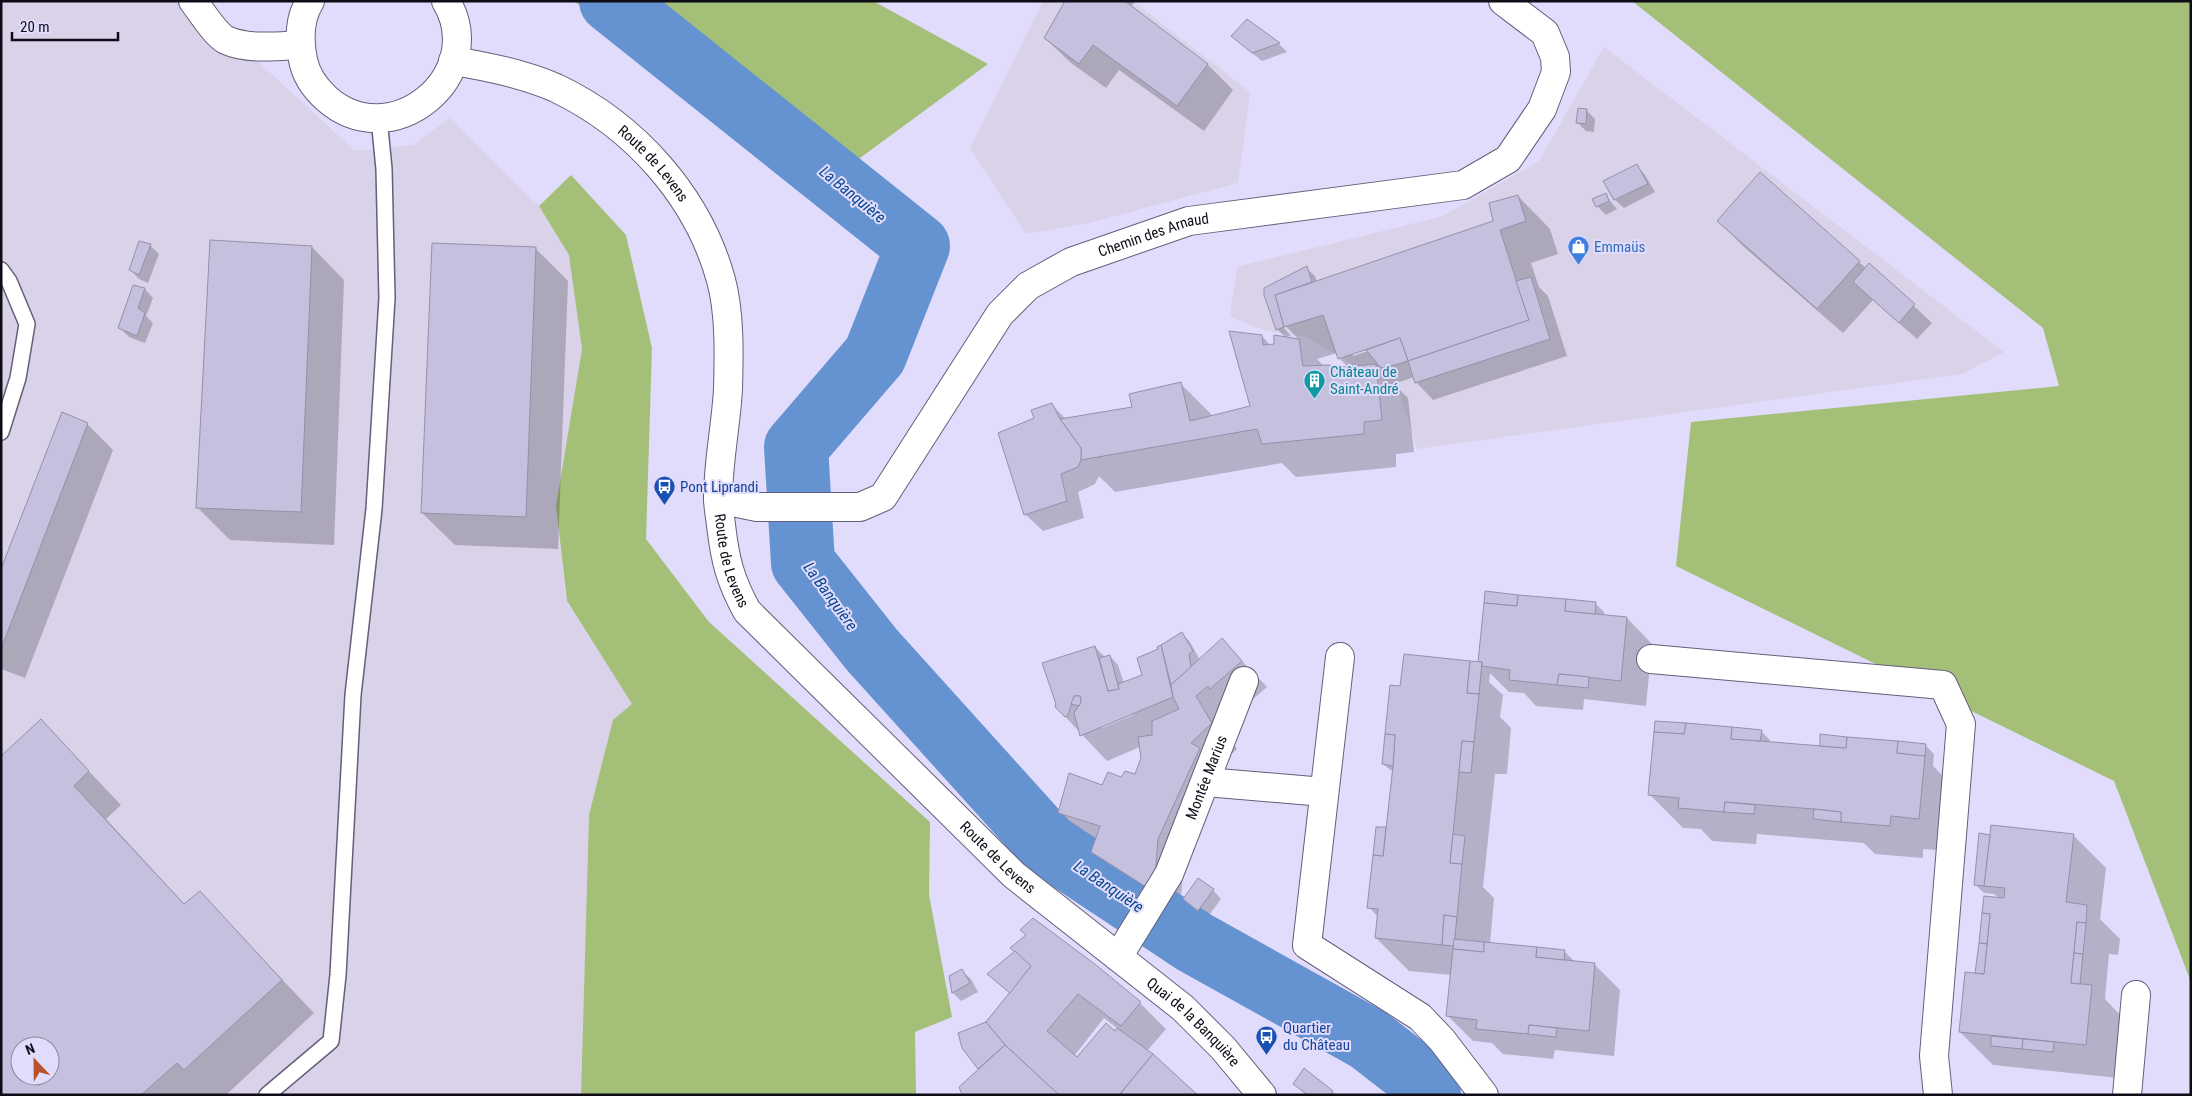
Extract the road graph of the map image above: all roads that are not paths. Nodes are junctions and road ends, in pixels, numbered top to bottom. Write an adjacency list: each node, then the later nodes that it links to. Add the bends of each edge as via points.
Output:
1 (193, 1): 5 (street, via 225,39 247,45)
2 (310, 1): 5 (street, via 302,21)
3 (446, 1): 6 (street, via 454,22 456,42)
4 (1503, 1): 10 (street, Chemin des Arnaud, via 1545,33 1555,57 1556,72 1542,109 1508,158 1464,186 1189,220 1070,262 1028,286 1000,314 882,497 860,507 757,506)
5 (300, 45): 7 (street, via 305,68 316,89 334,105 356,115)
6 (453, 61): 7 (street, via 443,84 426,102 404,114); 10 (street, Route de Levens, via 490,68 554,88 598,112 663,169 692,210 722,281 728,334 728,390)
7 (380, 118): 18 (lane, via 387,298 374,509 353,695 338,975 330,1041)
8 (1, 270): 9 (lane, via 28,324 18,378)
9 (1, 432)
10 (718, 500): 16 (street, Route de Levens, via 725,558 733,586 747,611 1014,875)
11 (1340, 657): 15 (street)
12 (1651, 659): 21 (street, via 1943,685 1961,724 1934,1056)
13 (1244, 681): 14 (street, Montée Marius)
14 (1206, 782): 15 (street); 16 (street, Montée Marius, via 1169,874)
15 (1324, 792): 20 (street, via 1307,945 1420,1017)
16 (1125, 947): 19 (street, Quai de la Banquière, via 1223,1048)
17 (2136, 995): 22 (street)
18 (268, 1095)
19 (1262, 1095)
20 (1484, 1095)
21 (1938, 1095)
22 (2127, 1095)

